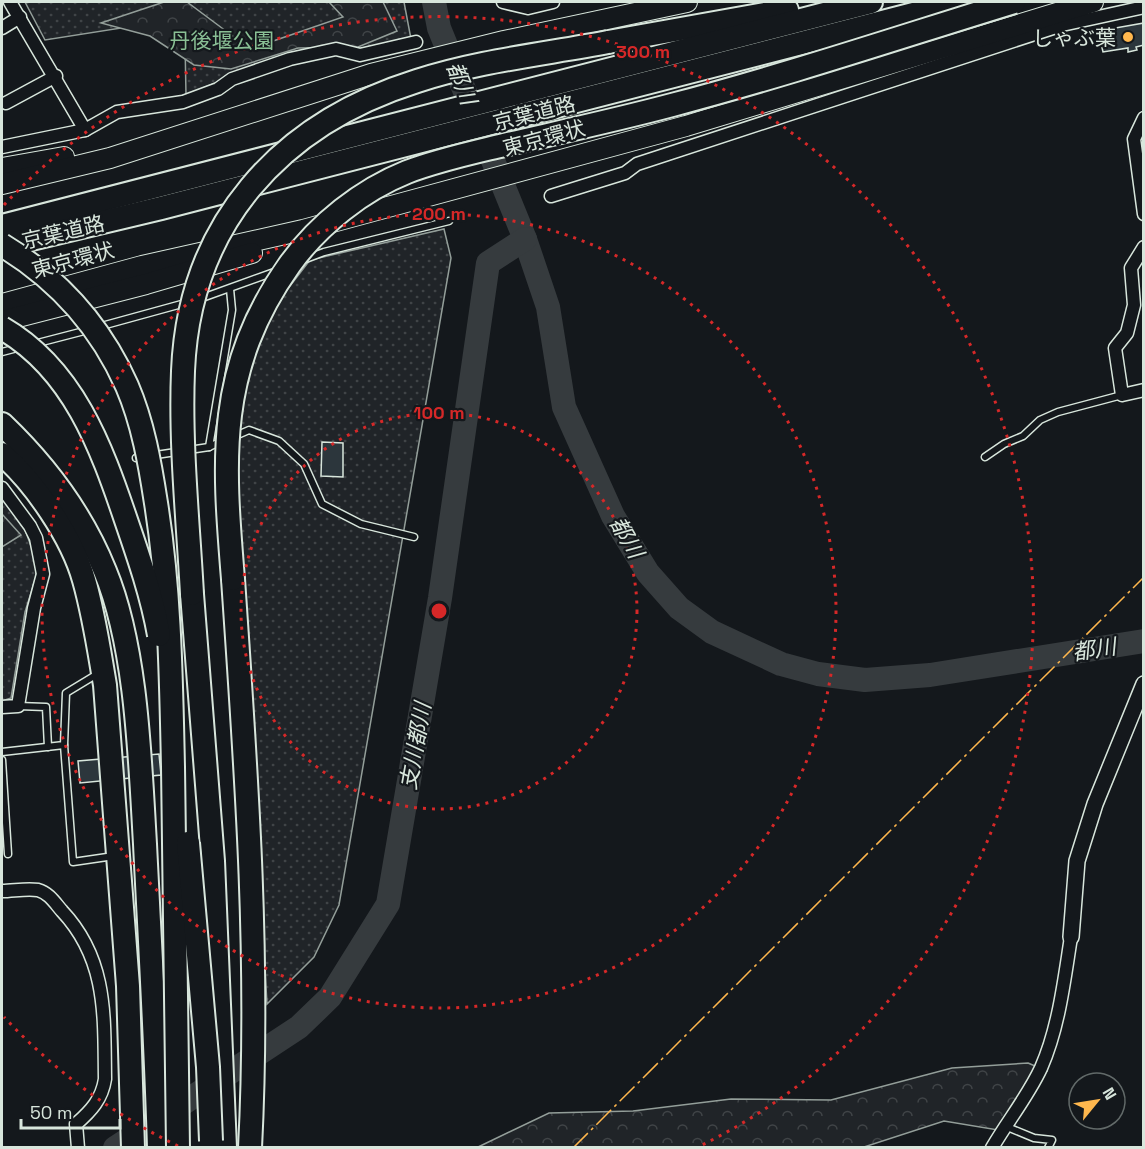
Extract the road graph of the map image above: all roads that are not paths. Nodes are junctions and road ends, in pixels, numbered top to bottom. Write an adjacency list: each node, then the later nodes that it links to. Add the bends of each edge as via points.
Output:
1 (10, 2): 11 (street)
2 (503, 2): 3 (street, via 528,8)
3 (553, 2)
4 (687, 2): 13 (highway, via 504,41)
5 (826, 2): 56 (highway, bridge, via 451,71 417,81 317,126 278,156 221,231 190,317 183,371 192,594 222,1017)
6 (871, 2): 25 (highway, 京葉道路, bridge)
7 (960, 2): 27 (highway, 京葉道路, bridge)
8 (1014, 2): 61 (highway, bridge, via 673,105 445,159 403,173 345,208 310,239 266,299 245,344 227,438 227,496 245,759 253,999)
9 (1093, 2): 26 (highway, 東京環状, via 686,126)
10 (1143, 7): 22 (street, via 1062,25 636,164 625,173)
11 (20, 18): 12 (street); 15 (street)
12 (2, 28)
13 (419, 52): 14 (highway); 18 (street, via 360,56 336,49 290,59 232,79 218,89 183,102 117,112)
14 (371, 74): 20 (highway, via 259,96 79,154); 21 (highway, via 110,158)
15 (56, 76): 16 (street); 18 (street)
16 (6, 103)
17 (1143, 118): 23 (street, via 1134,139)
18 (85, 130): 19 (street)
19 (2, 147)
20 (2, 168)
21 (2, 184)
22 (550, 196)
23 (1143, 214)
24 (449, 221): 29 (lane, via 324,252)
25 (2, 226)
26 (303, 230): 30 (highway, 東京環状, via 142,266); 31 (highway, via 278,245 238,258)
27 (2, 246): 60 (highway, bridge, via 59,286 99,335 134,405 154,486 171,639)
28 (1143, 247): 35 (street, via 1131,268 1134,305 1127,333 1115,348)
29 (230, 289): 33 (lane); 37 (lane, via 232,310)
30 (2, 304)
31 (2, 321)
32 (2, 328): 56 (highway, bridge, via 57,373 84,416 108,467 156,621 179,759 208,1067)
33 (2, 352)
34 (1143, 390): 35 (street)
35 (1122, 395): 39 (lane, via 1040,420 1023,436)
36 (2, 424): 59 (highway, via 65,495 106,572 120,616 140,768)
37 (209, 447): 40 (lane); 42 (lane, via 249,430 279,441 304,464 322,504 361,524)
38 (2, 454): 43 (highway, via 38,494 69,545 84,578)
39 (985, 457)
40 (136, 458)
41 (2, 488): 46 (street, via 30,525 43,574)
42 (414, 537)
43 (103, 672): 47 (lane, via 66,693); 52 (highway)
44 (1143, 684): 54 (street, via 1095,804 1077,861)
45 (2, 706): 46 (street)
46 (18, 706): 48 (lane, via 46,707)
47 (64, 745): 48 (lane); 52 (lane, via 73,862)
48 (48, 747): 49 (lane)
49 (2, 752)
50 (2, 760): 51 (lane)
51 (8, 854)
52 (117, 856): 58 (highway, via 132,1058)
53 (2, 891): 57 (street, via 36,890 48,895 73,923 99,980 104,1000 103,1092 76,1124)
54 (1071, 937): 55 (street, via 1052,1038 1040,1070)
55 (1005, 1126): 62 (street); 63 (lane, via 1034,1138 1052,1140)
56 (219, 1141)
57 (78, 1148)
58 (133, 1148)
59 (159, 1148)
60 (178, 1148)
61 (250, 1148)
62 (992, 1148)
63 (1048, 1148)

